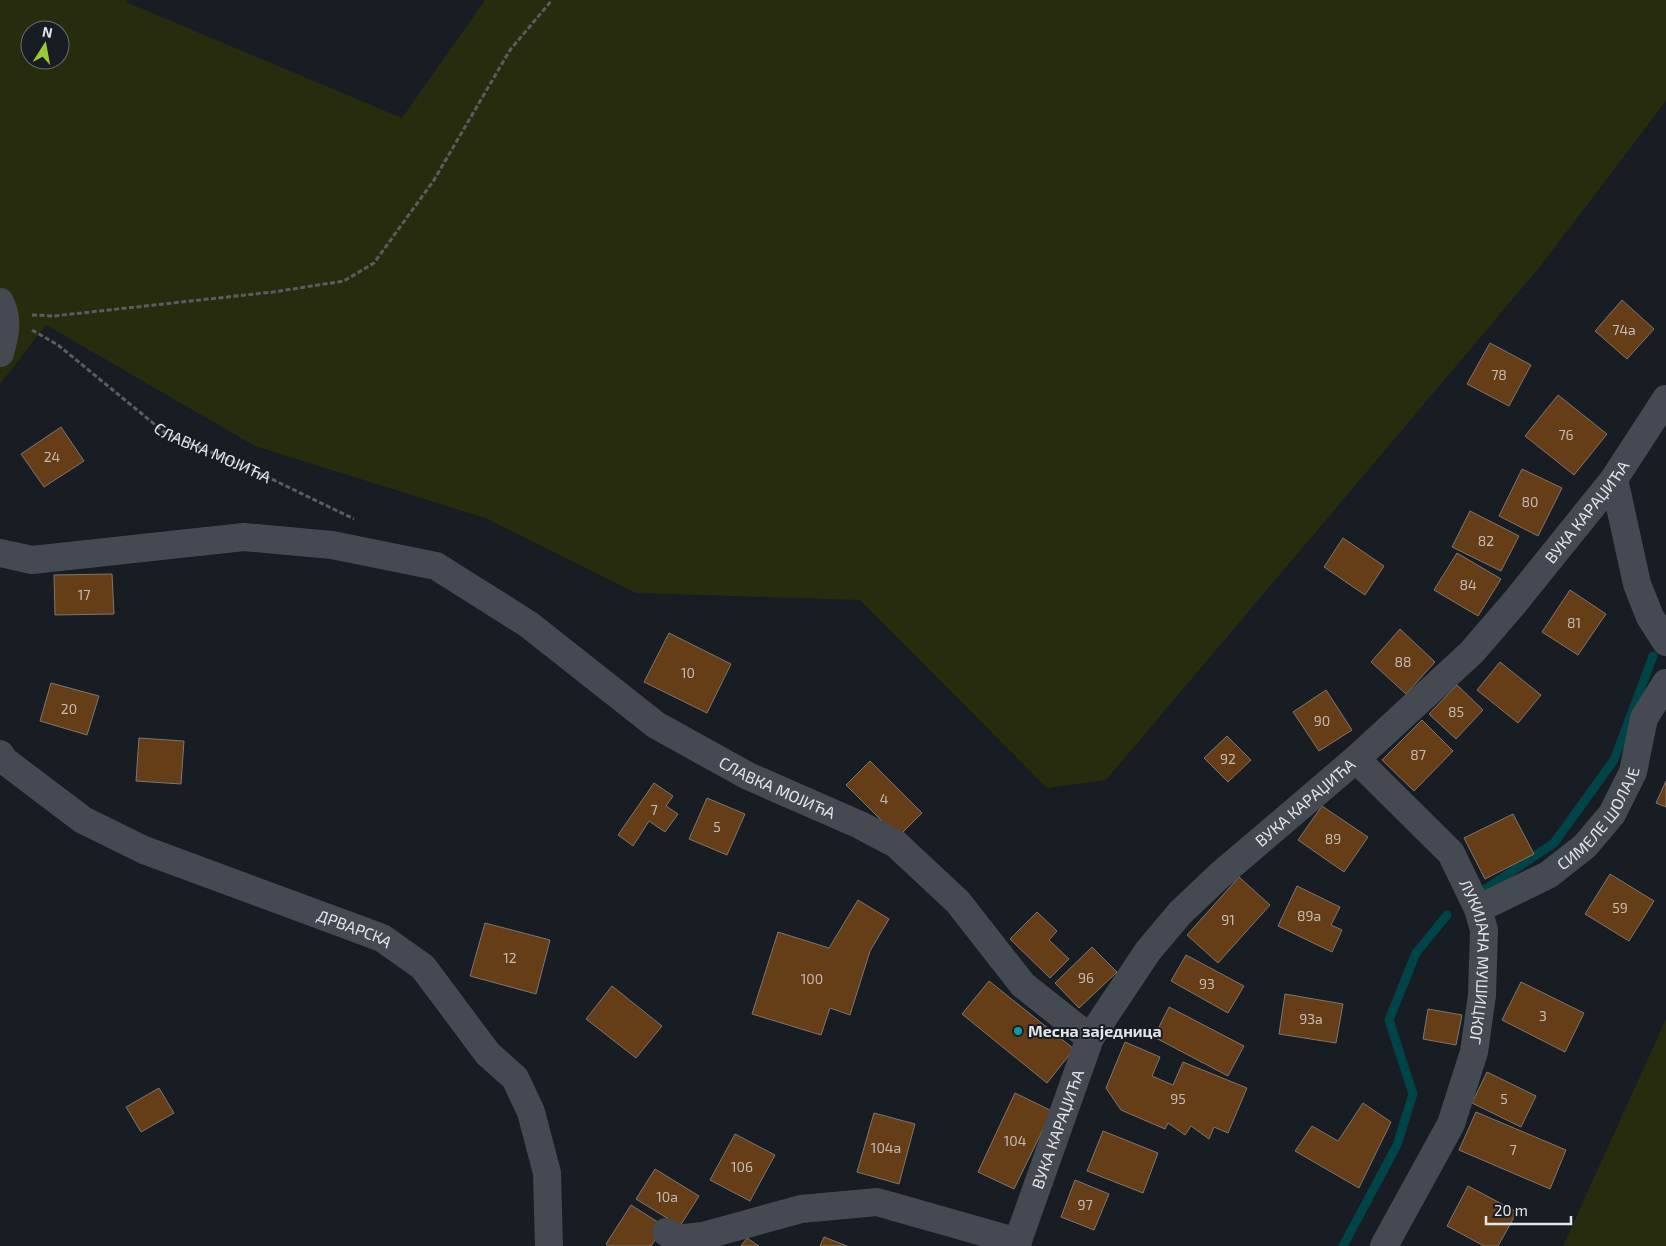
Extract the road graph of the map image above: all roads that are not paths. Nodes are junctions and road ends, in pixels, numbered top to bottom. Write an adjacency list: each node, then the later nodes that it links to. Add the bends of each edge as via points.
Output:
1 (3, 308): 2 (street, via 4,336)
2 (0, 353)
3 (1666, 399): 4 (street, ВУКА КАРАЏИЋА)
4 (1614, 479): 6 (street, via 1637,584 1650,617); 9 (street, ВУКА КАРАЏИЋА, via 1472,652)
5 (0, 553): 11 (street, СЛАВКА МОЈИЋА, via 32,560 244,537 332,545 436,566 528,624 656,725 748,776 896,844 958,902 1023,985)
6 (1666, 642)
7 (1666, 683): 10 (street, СИМЕЛЕ ШОЛАЈЕ, via 1644,718 1633,772 1612,814 1585,846 1548,875)
8 (0, 754): 14 (street, ДРВАРСКА, via 83,820 100,829 144,850 382,938 423,967 488,1054 515,1078 531,1112 547,1173)
9 (1356, 759): 10 (street, ЛУКИЈАНА МУШИЦКОГ, via 1451,853); 11 (street, ВУКА КАРАЏИЋА, via 1269,831 1180,912 1148,951)
10 (1478, 909): 15 (street, ЛУКИЈАНА МУШИЦКОГ, via 1484,930 1482,995 1474,1052 1451,1124)
11 (1090, 1038): 13 (street, ВУКА КАРАЏИЋА)
12 (666, 1232): 13 (street, via 676,1239 703,1236 801,1209 877,1202)
13 (1017, 1244)
14 (549, 1246)
15 (1384, 1246)

